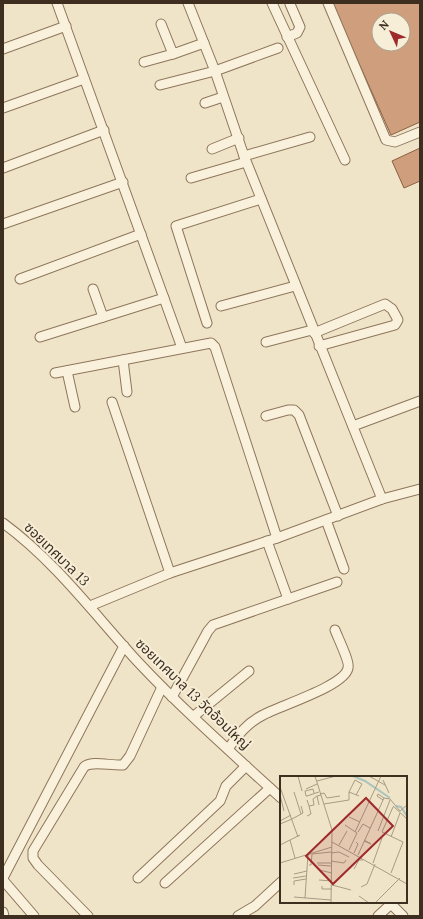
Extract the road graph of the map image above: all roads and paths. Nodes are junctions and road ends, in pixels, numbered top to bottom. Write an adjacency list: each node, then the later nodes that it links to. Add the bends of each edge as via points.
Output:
1 (57, 3): 7 (street)
2 (272, 3): 8 (street)
3 (328, 3): 21 (street, via 386,140 395,142)
4 (192, 4): 9 (street)
5 (290, 4): 8 (street, via 300,27 297,33)
6 (162, 24): 12 (street)
7 (66, 26): 11 (street); 15 (street)
8 (287, 37): 26 (street)
9 (204, 43): 12 (street); 14 (street)
10 (278, 48): 14 (street)
11 (3, 49)
12 (173, 54): 13 (street)
13 (144, 62)
14 (215, 72): 16 (street); 17 (street)
15 (84, 79): 19 (street); 20 (street)
16 (160, 86)
17 (223, 97): 18 (street); 23 (street)
18 (205, 103)
19 (3, 108)
20 (104, 130): 27 (street); 29 (street)
21 (420, 132)
22 (310, 137): 25 (street)
23 (239, 138): 24 (street); 25 (street)
24 (212, 149)
25 (245, 159): 28 (street); 30 (street)
26 (345, 160)
27 (3, 168)
28 (191, 178)
29 (123, 182): 31 (street); 32 (street)
30 (261, 199): 34 (street); 39 (street, via 176,226)
31 (3, 224)
32 (141, 234): 33 (street); 36 (street)
33 (20, 279)
34 (295, 286): 37 (street); 40 (street)
35 (93, 289): 38 (street)
36 (164, 298): 38 (street); 44 (street)
37 (221, 306)
38 (103, 317): 41 (street)
39 (207, 323)
40 (313, 332): 42 (street); 43 (street); 43 (street, via 385,304 392,309 398,320 395,325)
41 (40, 337)
42 (266, 342)
43 (319, 346): 53 (street)
44 (182, 348): 45 (street); 59 (street, via 211,343 214,347)
45 (123, 360): 46 (street); 48 (street)
46 (67, 371): 47 (street); 51 (street)
47 (56, 373)
48 (127, 392)
49 (420, 401): 53 (street)
50 (112, 402): 62 (street)
51 (75, 407)
52 (266, 416): 56 (street, via 288,410 294,410 299,415)
53 (353, 426): 55 (street)
54 (420, 489): 55 (street)
55 (382, 499): 56 (street)
56 (338, 516): 57 (street)
57 (326, 520): 59 (street); 61 (street)
58 (3, 523): 65 (street, ซอยเทศบาล 13, via 42,556)
59 (277, 538): 60 (street)
60 (267, 541): 62 (street); 64 (street)
61 (344, 569)
62 (170, 573): 65 (street)
63 (338, 582): 64 (street)
64 (288, 599): 70 (street, via 213,625)
65 (90, 606): 67 (street, ซอยเทศบาล 13 วัดอ้อมใหญ่)
66 (335, 630): 72 (street, via 348,665 339,680 322,690 262,715 240,732)
67 (124, 646): 69 (street, ซอยเทศบาล 13 วัดอ้อมใหญ่); 77 (street)
68 (248, 671): 71 (street)
69 (162, 687): 70 (street, ซอยเทศบาล 13 วัดอ้อมใหญ่); 84 (street, via 130,756 122,765 93,763 84,767 33,851 33,858 38,865)
70 (172, 696): 71 (street, ซอยเทศบาล 13 วัดอ้อมใหญ่)
71 (194, 716): 72 (street, ซอยเทศบาล 13 วัดอ้อมใหญ่)
72 (228, 749): 73 (street, ซอยเทศบาล 13 วัดอ้อมใหญ่)
73 (246, 766): 74 (street, ซอยเทศบาล 13 วัดอ้อมใหญ่); 76 (street, via 226,786 220,801)
74 (270, 788): 75 (street, ซอยเทศบาล 13 วัดอ้อมใหญ่); 78 (street)
75 (280, 797)
76 (138, 878)
77 (3, 879): 83 (street)
78 (165, 883)
79 (280, 883): 85 (street, via 256,906)
80 (390, 903): 86 (street); 87 (street)
81 (3, 912): 82 (street)
82 (4, 916)
83 (34, 916)
84 (88, 916)
85 (238, 916)
86 (378, 916)
87 (404, 916)

